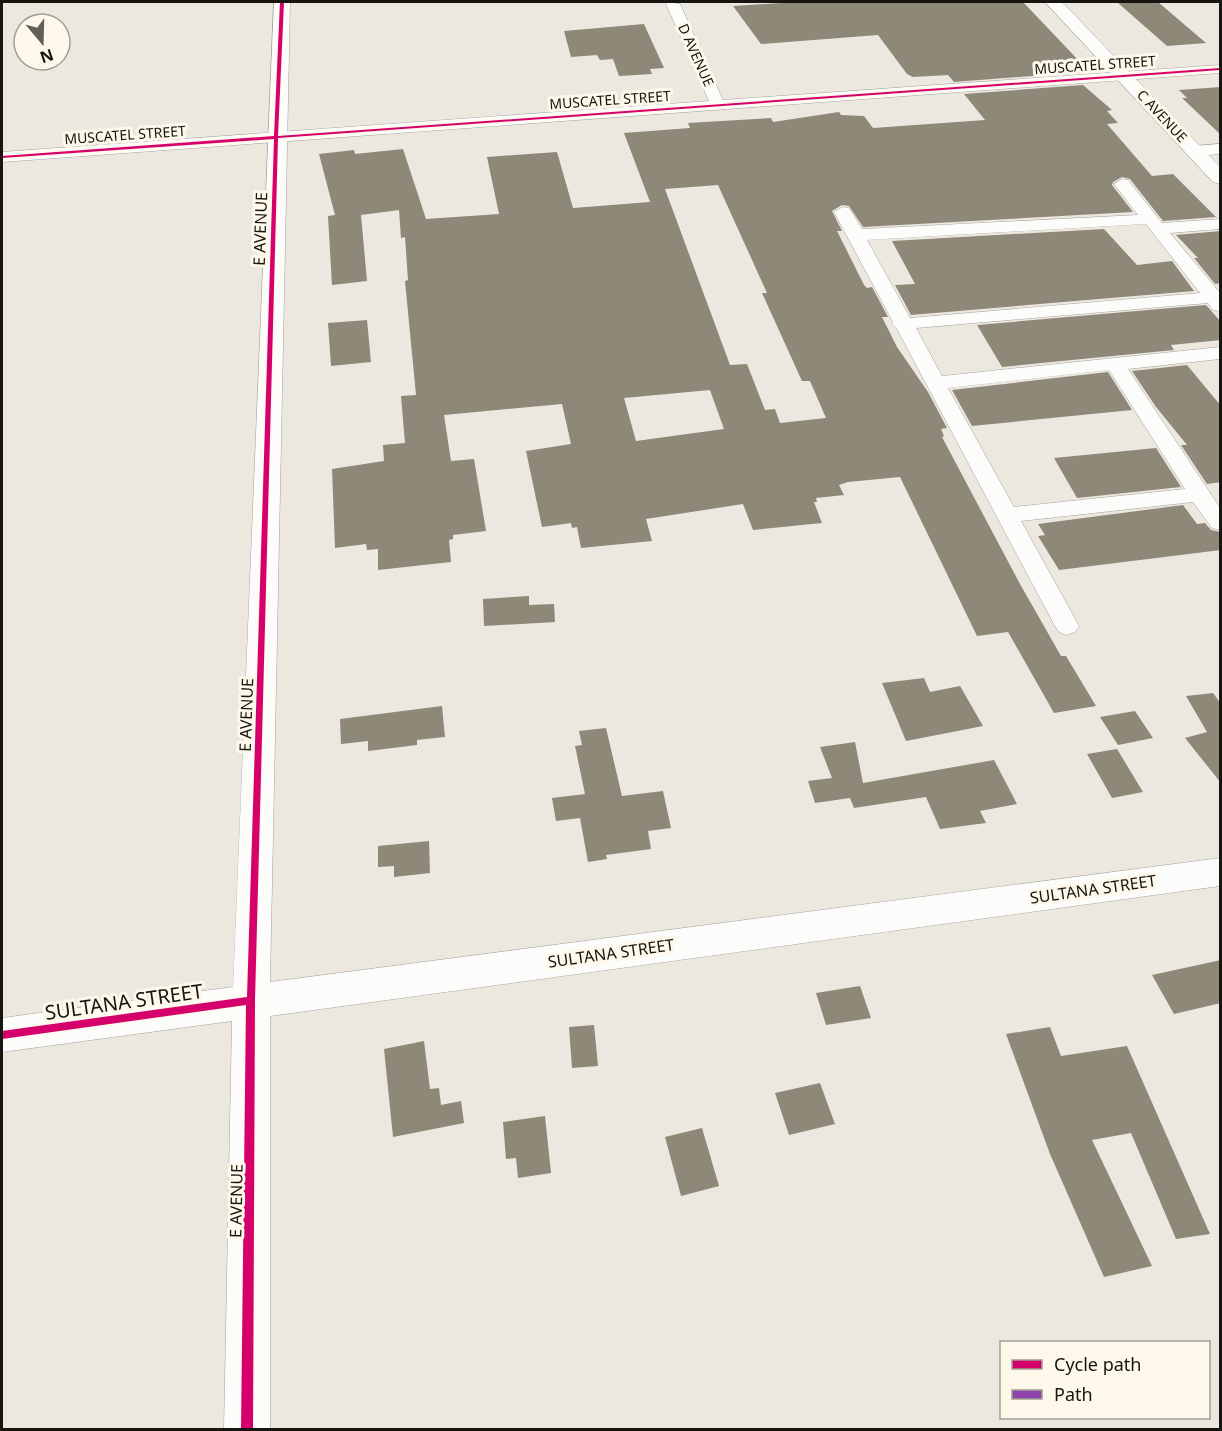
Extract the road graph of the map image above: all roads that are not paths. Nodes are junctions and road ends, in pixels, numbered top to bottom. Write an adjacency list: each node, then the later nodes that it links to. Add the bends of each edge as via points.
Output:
1 (282, 2): 7 (street, E AVENUE)
2 (1053, 2): 5 (street, C AVENUE)
3 (673, 4): 6 (street, D AVENUE)
4 (1221, 69): 5 (street, MUSCATEL STREET)
5 (1125, 77): 6 (street, MUSCATEL STREET); 9 (street, C AVENUE)
6 (718, 105): 7 (street, MUSCATEL STREET)
7 (276, 139): 10 (street, MUSCATEL STREET); 27 (street, E AVENUE)
8 (1221, 149): 9 (street)
9 (1206, 156): 11 (street, C AVENUE)
10 (2, 157)
11 (1221, 178)
12 (1122, 184): 14 (street)
13 (843, 212): 16 (street)
14 (1156, 223): 15 (street); 16 (street); 17 (street)
15 (1221, 224)
16 (855, 236): 18 (street)
17 (1217, 302): 18 (street)
18 (901, 324): 21 (street)
19 (1221, 353): 20 (street)
20 (1115, 364): 21 (street); 22 (street)
21 (935, 383): 23 (street)
22 (1200, 494): 23 (street); 24 (street)
23 (1008, 515): 25 (street)
24 (1221, 523)
25 (1066, 626)
26 (1221, 872): 27 (street, SULTANA STREET)
27 (251, 1000): 28 (street, SULTANA STREET); 29 (street, E AVENUE)
28 (2, 1035)
29 (247, 1430)

